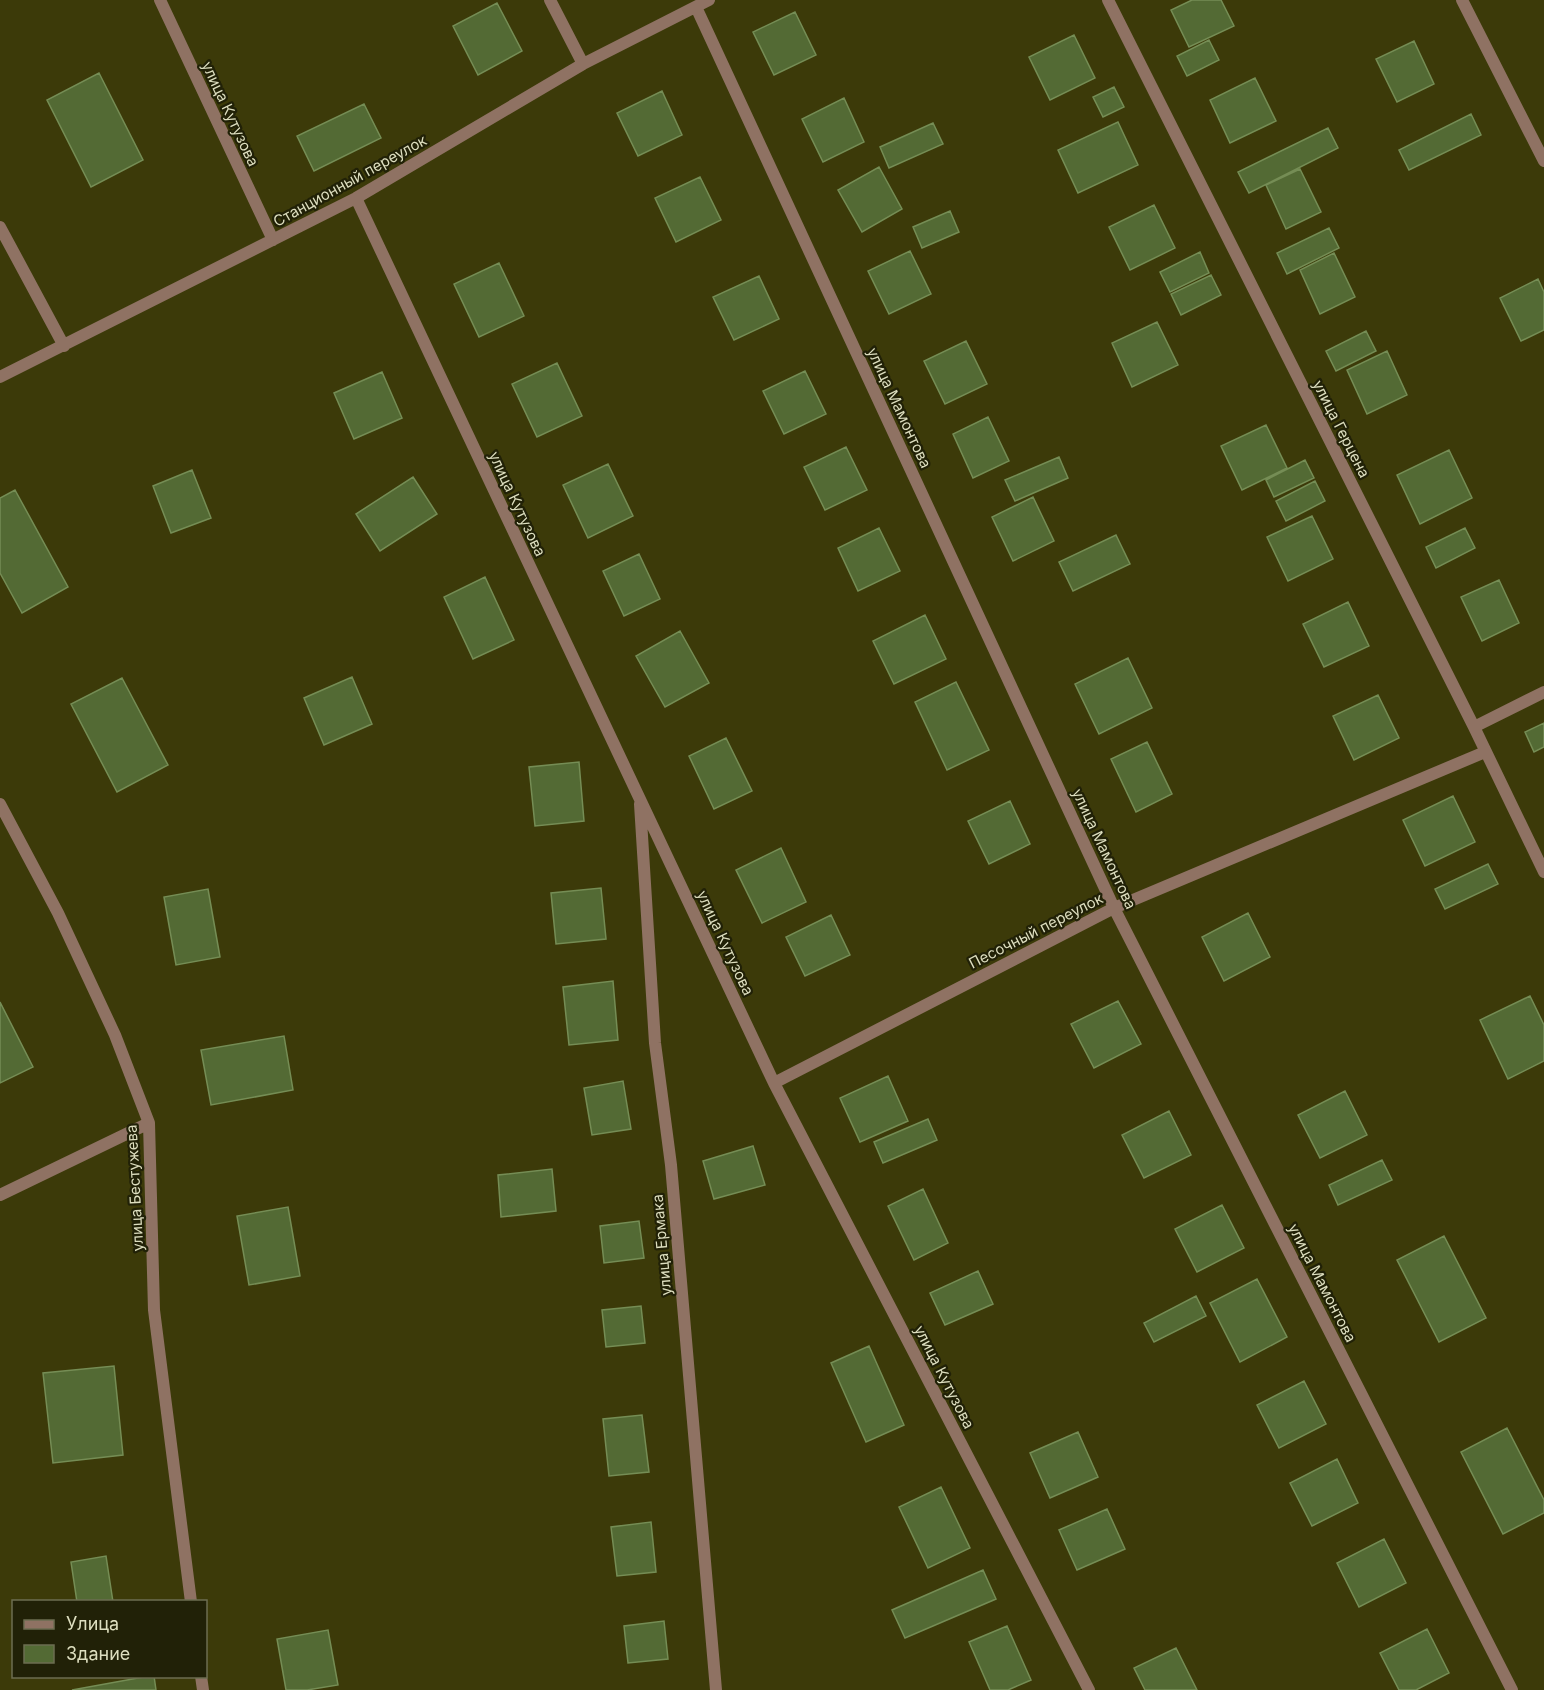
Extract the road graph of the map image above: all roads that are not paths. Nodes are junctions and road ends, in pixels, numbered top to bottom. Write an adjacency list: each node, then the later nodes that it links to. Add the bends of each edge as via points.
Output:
1 (160, 0): 11 (street, улица Кутузова)
2 (550, 0): 7 (street)
3 (709, 0): 6 (street, Станционный переулок)
4 (1108, 0): 15 (street, улица Герцена)
5 (1462, 0): 8 (street)
6 (696, 7): 7 (street, Станционный переулок); 20 (street, улица Мамонтова)
7 (583, 64): 9 (street, Станционный переулок)
8 (1544, 161)
9 (356, 198): 11 (street, Станционный переулок); 17 (street, улица Кутузова)
10 (0, 227): 12 (street)
11 (273, 240): 12 (street, Станционный переулок)
12 (64, 346): 13 (street, Станционный переулок)
13 (0, 377)
14 (1544, 692): 15 (street)
15 (1474, 727): 16 (street, улица Герцена)
16 (1485, 752): 19 (street, улица Герцена); 20 (street, Песочный переулок)
17 (639, 797): 21 (street, улица Кутузова); 25 (street, улица Ермака, via 655,1043 670,1165)
18 (0, 804): 22 (street, улица Бестужева, via 58,913 115,1035)
19 (1544, 872)
20 (1114, 908): 21 (street, Песочный переулок); 27 (street, улица Мамонтова)
21 (774, 1083): 26 (street, улица Кутузова)
22 (149, 1123): 23 (street); 24 (street, улица Бестужева, via 154,1310)
23 (0, 1195)
24 (191, 1600)
25 (716, 1690)
26 (1089, 1690)
27 (1512, 1690)

